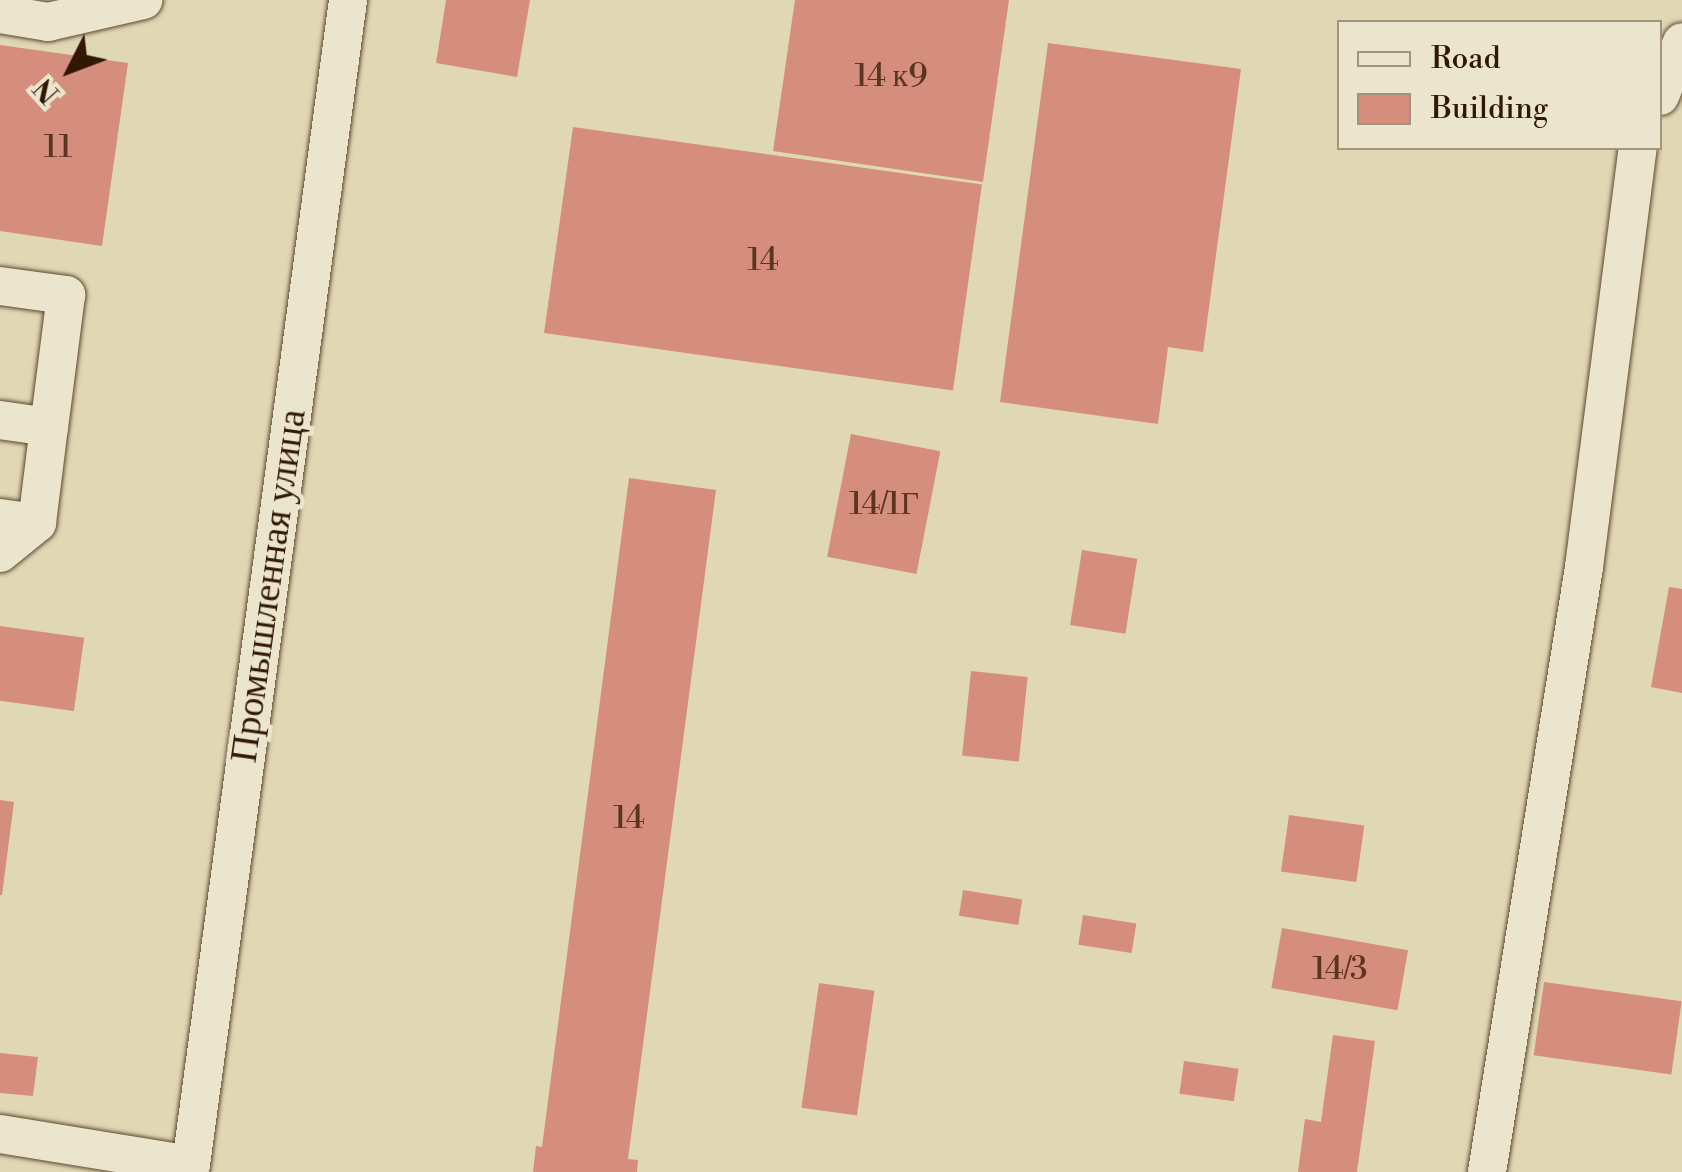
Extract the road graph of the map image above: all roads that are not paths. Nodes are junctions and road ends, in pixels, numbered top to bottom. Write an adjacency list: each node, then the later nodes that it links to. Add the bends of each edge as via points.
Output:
1 (143, 0): 3 (street, via 48,22)
2 (348, 0): 14 (street, Промышленная улица)
3 (0, 14)
4 (1682, 42): 5 (street)
5 (1662, 91)
6 (1638, 150): 15 (street, via 1584,567)
7 (0, 286): 9 (street, via 66,295)
8 (0, 420): 9 (street)
9 (49, 427): 11 (street)
10 (0, 518): 11 (street)
11 (37, 523): 12 (street)
12 (0, 553)
13 (0, 1134): 14 (street)
14 (190, 1168)
15 (1487, 1172)

